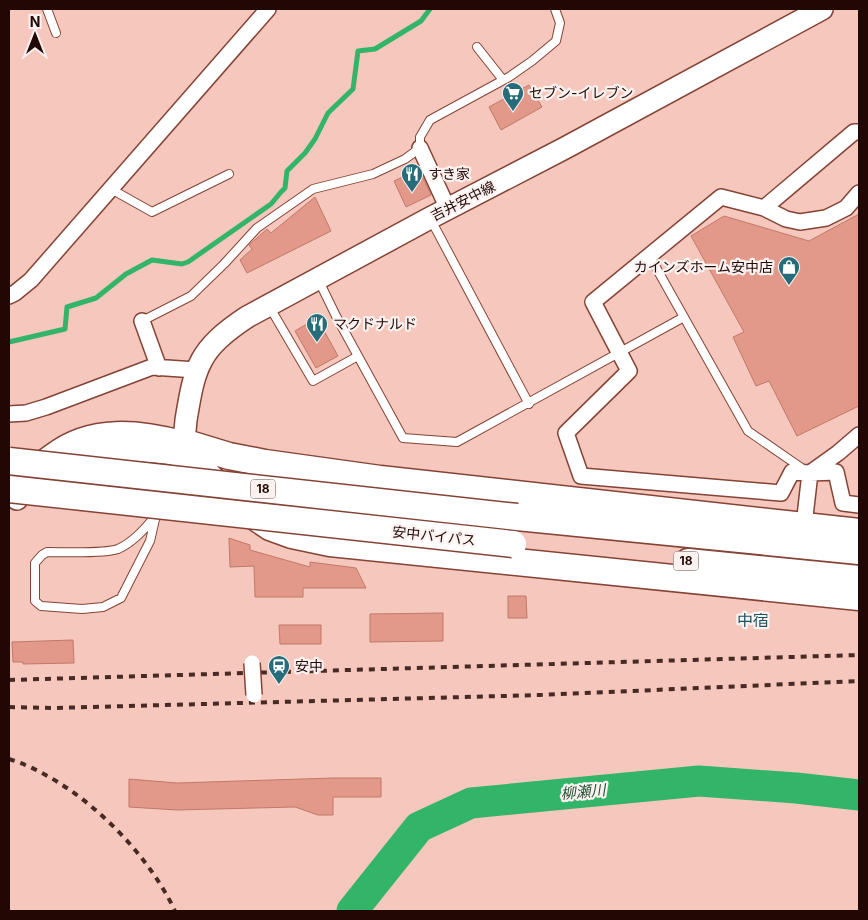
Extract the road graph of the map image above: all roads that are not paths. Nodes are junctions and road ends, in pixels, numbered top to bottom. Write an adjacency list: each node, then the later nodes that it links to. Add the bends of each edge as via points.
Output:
1 (47, 9): 5 (lane)
2 (268, 9): 11 (street)
3 (555, 9): 7 (lane, via 560,23 556,41)
4 (822, 9): 14 (main road, 吉井安中線)
5 (56, 33)
6 (477, 47): 7 (lane)
7 (503, 80): 9 (lane, via 430,120 420,137)
8 (859, 132): 13 (street, via 854,132)
9 (420, 148): 14 (street); 20 (lane, via 373,174 313,189 257,228 191,296)
10 (229, 174): 11 (lane, via 152,212)
11 (111, 189): 17 (street, via 31,280)
12 (859, 193): 13 (street, via 846,208 826,218 800,222)
13 (764, 208): 15 (street, via 720,197)
14 (439, 213): 16 (main road, 吉井安中線); 25 (lane)
15 (649, 256): 19 (lane); 21 (street, via 593,302)
16 (318, 279): 18 (main road, 吉井安中線); 22 (lane)
17 (9, 296)
18 (268, 305): 22 (lane, via 313,381); 24 (main road, 吉井安中線, via 219,338 207,350)
19 (684, 317): 21 (lane); 32 (lane, via 748,431)
20 (142, 321): 23 (street)
21 (620, 354): 25 (lane); 32 (street, via 629,371 566,433 581,476 781,493 792,472)
22 (358, 356): 25 (lane, via 403,438 457,442)
23 (159, 368): 24 (street); 26 (street, via 39,409)
24 (196, 370): 28 (main road, 吉井安中線)
25 (529, 404)
26 (9, 414)
27 (859, 435): 32 (street)
28 (182, 448): 31 (main road, via 144,433 93,434 61,447); 33 (highway); 34 (main road, via 90,454 59,466); 36 (main road, 吉井安中線); 39 (highway, via 245,510 270,527 330,543)
29 (9, 457): 31 (highway)
30 (9, 462): 40 (highway, 安中バイパス / 18, bridge)
31 (34, 471): 34 (main road)
32 (810, 473): 35 (street, via 836,472 843,503); 37 (street)
33 (380, 479): 37 (highway); 39 (highway)
34 (11, 499): 41 (highway, 安中バイパス / 18, bridge)
35 (859, 505)
36 (156, 515): 36 (lane, via 150,541 121,598 102,607 82,609 41,606 35,600 35,562 42,555 47,552 118,549 142,533)
37 (804, 525): 38 (highway)
38 (859, 532)
39 (376, 547): 42 (highway)
40 (859, 551)
41 (859, 578)
42 (859, 597)
43 (252, 664): 44 (street, bridge)
44 (254, 695)

